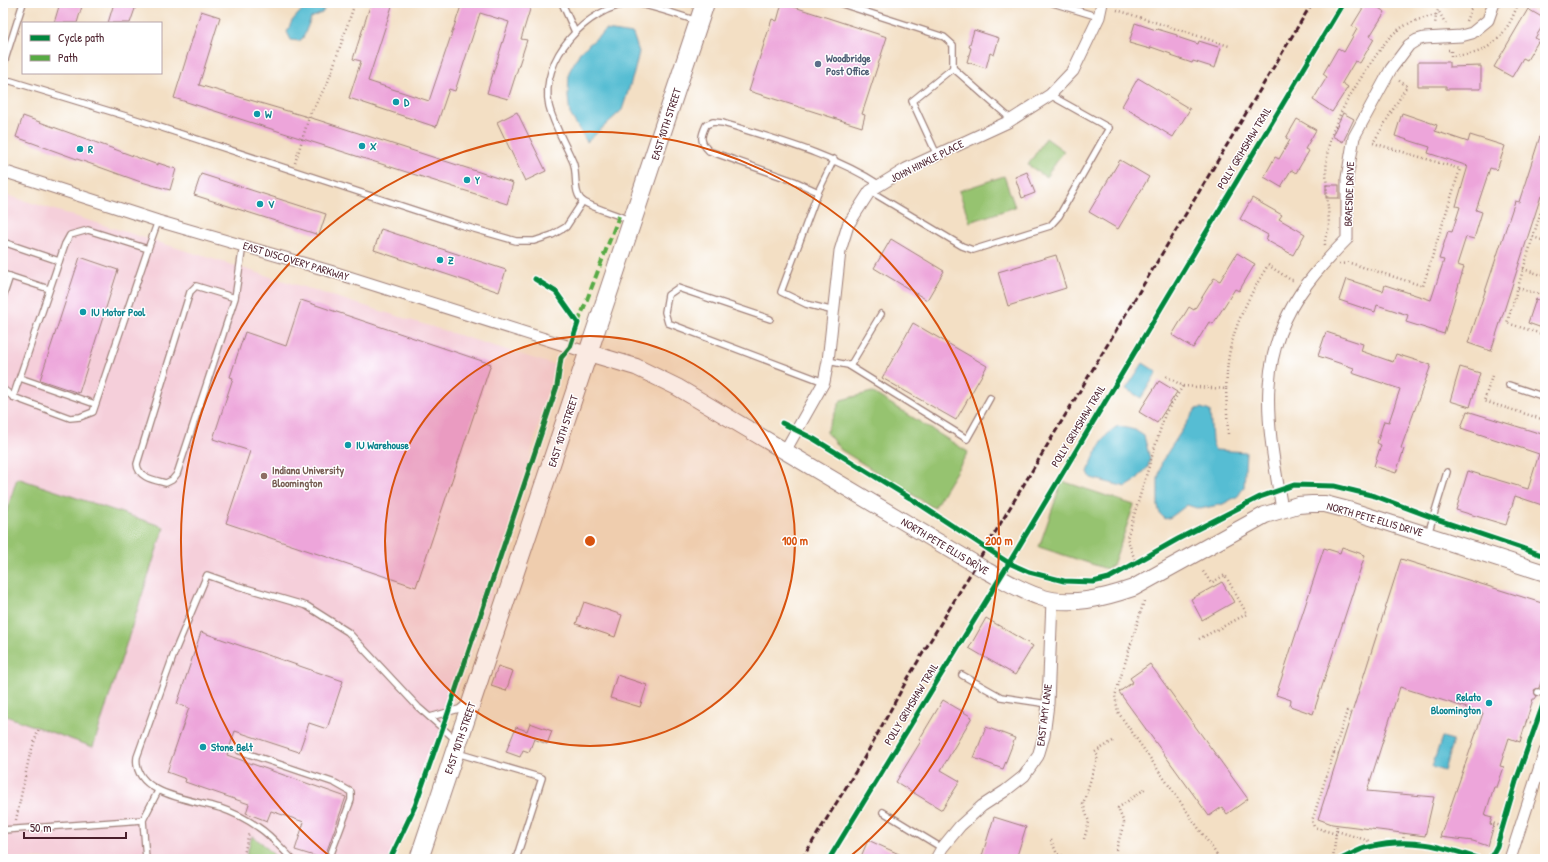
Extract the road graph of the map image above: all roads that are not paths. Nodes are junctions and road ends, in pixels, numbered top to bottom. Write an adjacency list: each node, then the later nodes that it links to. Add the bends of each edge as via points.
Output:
1 (23, 3): 12 (lane)
2 (562, 3): 11 (lane)
3 (633, 3): 10 (lane); 11 (lane, via 589,20)
4 (705, 3): 10 (main road, EAST 10TH STREET)
5 (839, 3): 13 (lane, via 944,37 953,45)
6 (1053, 3): 9 (lane)
7 (1102, 3): 9 (street, JOHN HINKLE PLACE)
8 (1494, 3): 51 (street, BRAESIDE DRIVE, via 1488,20 1472,33 1424,38 1409,45 1391,69 1354,137 1347,178 1347,239 1320,267 1293,305 1276,343 1269,372 1270,426)
9 (1099, 17): 15 (street, JOHN HINKLE PLACE, via 1073,71)
10 (700, 21): 25 (main road, EAST 10TH STREET)
11 (574, 32): 23 (lane, via 553,65 549,81 549,105 574,165 577,190)
12 (3, 66)
13 (953, 68): 16 (lane); 17 (lane, via 912,101)
14 (3, 81): 23 (lane, via 11,81 132,118 516,241 534,241 566,228)
15 (1050, 95): 16 (street, JOHN HINKLE PLACE); 21 (lane, via 1109,128 1059,216 1050,226 974,250 962,246)
16 (1012, 120): 17 (street, JOHN HINKLE PLACE)
17 (937, 155): 20 (street, JOHN HINKLE PLACE, via 906,169)
18 (834, 159): 20 (lane); 22 (lane); 22 (lane, via 723,123 713,122 706,125 701,137 702,144 709,151)
19 (3, 171): 24 (street, EAST DISCOVERY PARKWAY)
20 (880, 185): 21 (street, JOHN HINKLE PLACE)
21 (870, 191): 35 (street, JOHN HINKLE PLACE, via 848,225 840,251)
22 (818, 192): 35 (lane, via 781,292 806,304)
23 (583, 201): 25 (lane)
24 (158, 221): 27 (street, EAST DISCOVERY PARKWAY); 28 (lane)
25 (634, 221): 38 (main road, EAST 10TH STREET)
26 (3, 242): 29 (lane)
27 (243, 245): 34 (lane); 38 (street, EAST DISCOVERY PARKWAY)
28 (148, 249): 29 (lane, via 88,230 70,235); 48 (lane)
29 (59, 260): 32 (lane)
30 (3, 274): 31 (lane)
31 (10, 276): 32 (lane); 33 (lane)
32 (49, 289): 41 (lane)
33 (3, 297)
34 (235, 298): 34 (lane, via 177,474 166,483 144,476 137,469 137,464 190,292 196,286)
35 (834, 311): 39 (street, JOHN HINKLE PLACE)
36 (881, 314): 40 (lane)
37 (770, 319): 42 (lane, via 678,288 668,295 665,312 668,323)
38 (589, 353): 49 (street, NORTH PETE ELLIS DRIVE, via 636,367 663,380); 58 (main road, EAST 10TH STREET)
39 (828, 361): 40 (lane); 42 (street, JOHN HINKLE PLACE)
40 (850, 366): 47 (lane, via 967,439)
41 (20, 378): 45 (lane); 48 (lane)
42 (824, 382): 49 (street, JOHN HINKLE PLACE)
43 (1509, 385): 46 (lane)
44 (3, 389): 45 (lane)
45 (14, 397): 48 (lane, via 70,418 93,412)
46 (1545, 397)
47 (990, 398)
48 (96, 404)
49 (785, 451): 54 (street, NORTH PETE ELLIS DRIVE, via 987,571 1029,592)
50 (1447, 472): 52 (lane)
51 (1282, 509): 52 (street, NORTH PETE ELLIS DRIVE, via 1298,505 1324,504); 54 (street, NORTH PETE ELLIS DRIVE, via 1265,515 1133,588 1071,602)
52 (1428, 534): 53 (street, NORTH PETE ELLIS DRIVE)
53 (1545, 573)
54 (1052, 600): 59 (street, EAST AMY LANE)
55 (962, 675): 59 (lane, via 1001,697)
56 (1538, 692): 57 (lane)
57 (1545, 694)
58 (475, 695): 60 (lane, via 459,709); 61 (main road, EAST 10TH STREET)
59 (1048, 704): 68 (street, EAST AMY LANE, via 1044,736 1038,756 1024,776 982,806 960,826)
60 (430, 717): 61 (lane); 64 (lane, via 348,632 306,606 208,575 175,651 137,757 136,766 140,773)
61 (457, 747): 72 (main road, EAST 10TH STREET); 73 (lane, via 542,778)
62 (240, 751): 71 (lane, via 335,783 351,792 351,800)
63 (1545, 751): 75 (street)
64 (158, 791): 66 (lane); 70 (lane, via 221,809 252,824)
65 (883, 812): 68 (lane)
66 (143, 820): 67 (lane); 69 (lane)
67 (3, 830)
68 (942, 848): 74 (street, EAST AMY LANE)
69 (146, 859)
70 (292, 859)
71 (329, 859)
72 (420, 859)
73 (516, 859)
74 (936, 859)
75 (1510, 859)

